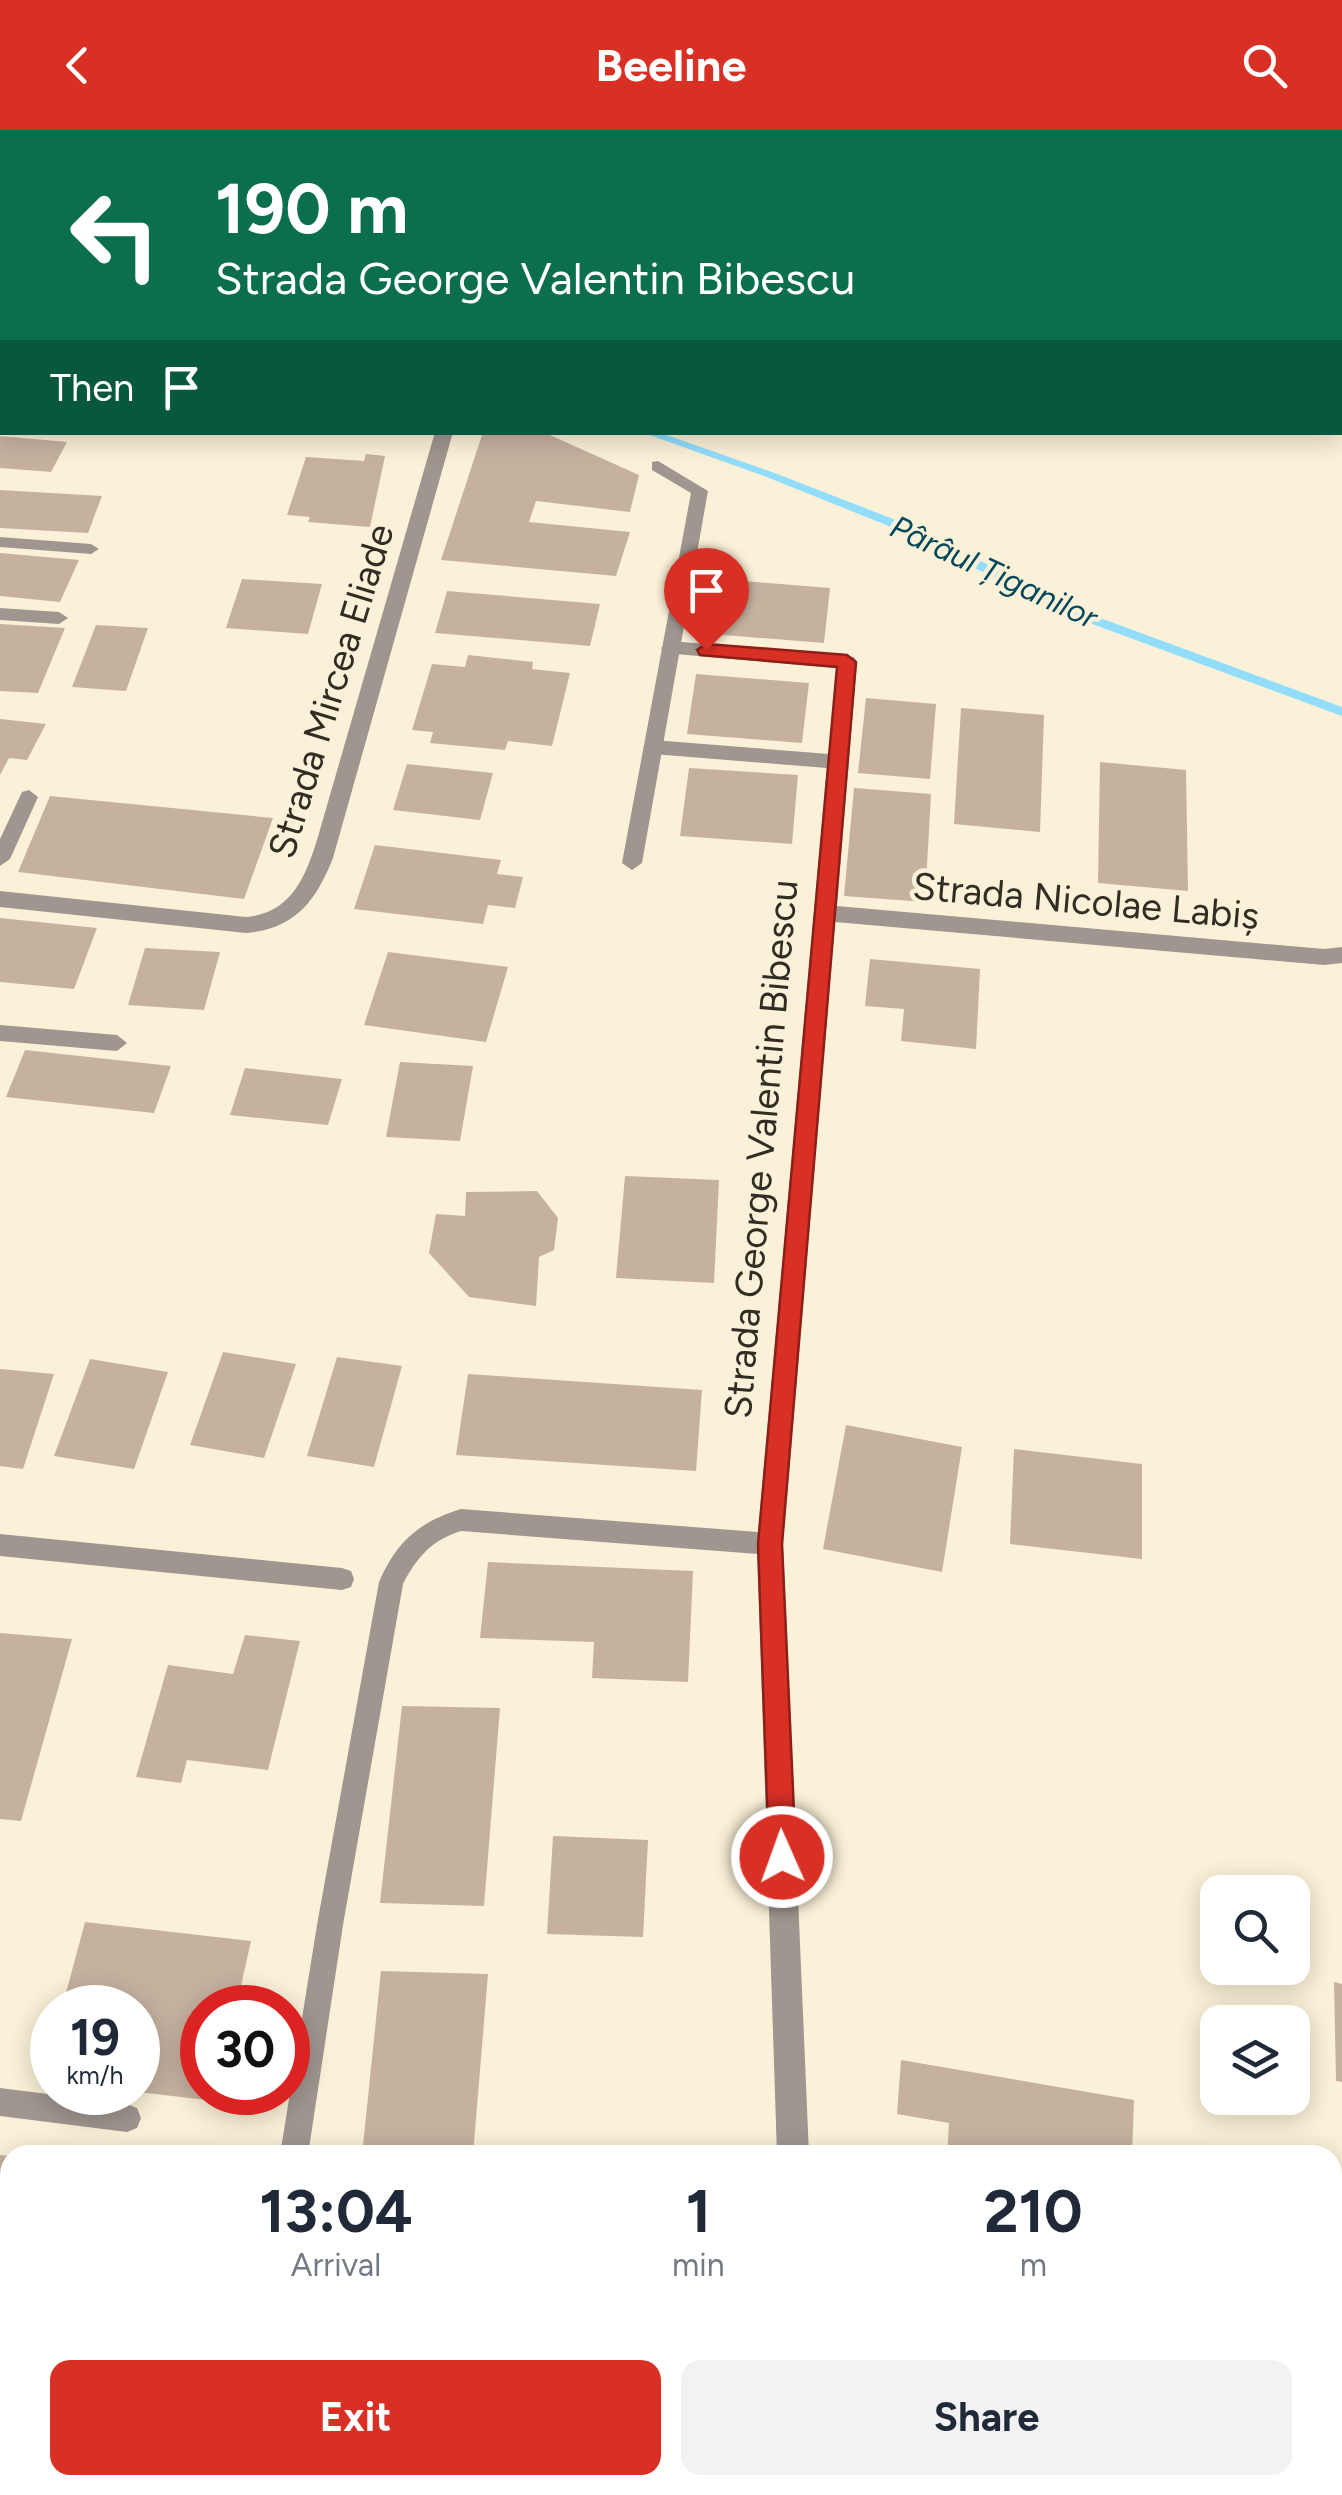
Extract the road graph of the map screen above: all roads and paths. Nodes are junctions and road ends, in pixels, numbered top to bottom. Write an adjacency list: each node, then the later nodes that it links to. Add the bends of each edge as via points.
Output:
1 (443, 435): 13 (street, Strada Mircea Eliade, via 332,820 301,901 286,915 246,925)
2 (658, 466): 7 (lane, via 700,491)
3 (0, 542): 4 (lane)
4 (91, 549)
5 (0, 614): 6 (lane)
6 (59, 618)
7 (671, 648): 8 (lane); 9 (street, Strada George Valentin Bibescu, via 847,662)
8 (653, 747): 9 (street); 12 (lane)
9 (839, 762): 14 (street, Strada George Valentin Bibescu)
10 (30, 797): 11 (lane)
11 (0, 859)
12 (632, 862)
13 (0, 899)
14 (824, 913): 15 (street, Strada Nicolae Labiș); 18 (street, Strada George Valentin Bibescu)
15 (1342, 955)
16 (0, 1033): 17 (lane)
17 (118, 1043)
18 (770, 1544): 23 (lane, via 461,1520 410,1546 391,1582); 24 (street, Strada George Valentin Bibescu)
19 (0, 1545): 20 (lane)
20 (342, 1579)
21 (0, 2102): 22 (lane)
22 (127, 2118)
23 (296, 2145)
24 (793, 2145)

